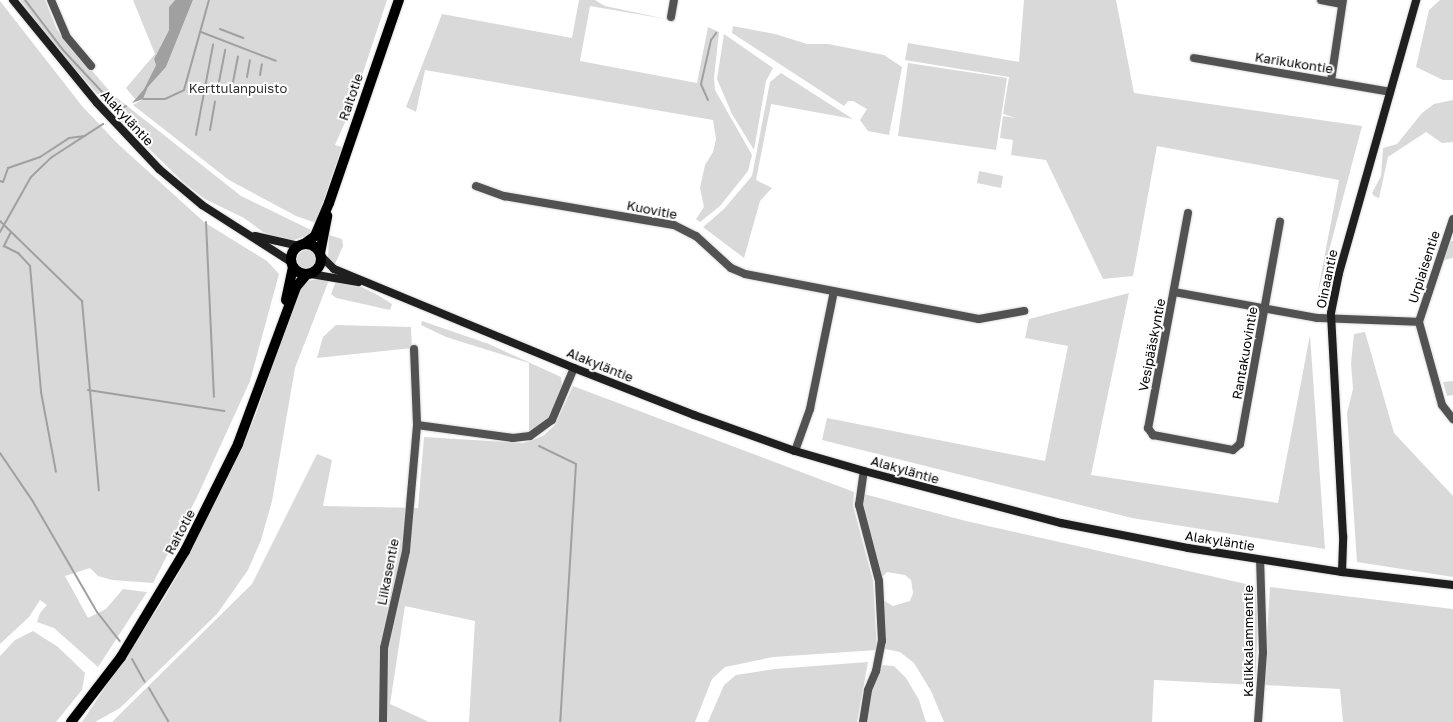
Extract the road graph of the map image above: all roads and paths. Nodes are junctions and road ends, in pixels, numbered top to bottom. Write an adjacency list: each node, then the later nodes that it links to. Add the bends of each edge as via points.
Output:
1 (12, 0): 18 (main road, Alakyläntie, via 81,85 148,159 202,205)
2 (51, 0): 10 (street, via 62,28)
3 (399, 0): 14 (main road, Raitotie)
4 (674, 0): 8 (street)
5 (1322, 0): 7 (street)
6 (1416, 0): 12 (main road, Oinaantie)
7 (1343, 2): 11 (street)
8 (670, 17)
9 (1194, 58): 11 (street, Karikukontie)
10 (90, 66)
11 (1331, 81): 12 (street, Karikukontie)
12 (1390, 92): 28 (main road, Oinaantie, via 1339,273)
13 (476, 186): 24 (street, Kuovitie, via 504,196 674,225 696,236 731,268 745,274)
14 (329, 203): 19 (main road, Raitotie, via 315,236); 20 (main road, Raitotie)
15 (1188, 213): 25 (street, Vesipääskyntie)
16 (1453, 219): 29 (street, Urpiaisentie)
17 (1280, 222): 26 (street, Rantakuovintie)
18 (244, 232): 19 (main road, Alakyläntie, via 271,241); 21 (main road, Alakyläntie)
19 (302, 245): 20 (main road, via 314,246); 21 (main road, via 293,253)
20 (321, 255): 22 (main road, via 319,268); 23 (main road, Alakyläntie, via 334,269)
21 (292, 264): 22 (main road); 30 (main road, Raitotie)
22 (308, 275): 23 (main road, Alakyläntie); 30 (main road, Raitotie, via 296,287)
23 (377, 286): 32 (main road, Alakyläntie)
24 (834, 291): 27 (street, Kuovitie, via 979,319); 36 (street, via 810,409)
25 (1174, 292): 26 (street); 35 (street, Vesipääskyntie, via 1148,428 1153,435)
26 (1265, 309): 28 (street, via 1317,318); 35 (street, Rantakuovintie, via 1240,444 1233,450)
27 (1024, 311)
28 (1332, 317): 29 (street, Urpiaisentie); 39 (main road, Oinaantie, via 1343,536)
29 (1419, 322): 33 (street, Urpiaisentie, via 1442,405)
30 (279, 336): 41 (main road, Raitotie, via 238,444 185,551 120,658)
31 (414, 350): 34 (street, Liikasentie)
32 (574, 368): 34 (street, via 552,420 530,436 513,438); 36 (main road, Alakyläntie)
33 (1453, 419)
34 (417, 425): 42 (street, Liikasentie, via 406,551 384,648)
35 (1197, 444)
36 (796, 451): 37 (main road, Alakyläntie)
37 (864, 471): 38 (main road, Alakyläntie, via 1061,523); 43 (street, via 859,505 879,581 882,641 878,665 866,698)
38 (1260, 560): 39 (main road, Alakyläntie); 44 (street, Kalikkalammentie, via 1263,653)
39 (1342, 572): 40 (main road, Alakyläntie)
40 (1453, 585)
41 (71, 722)
42 (383, 722)
43 (863, 722)
44 (1258, 722)

